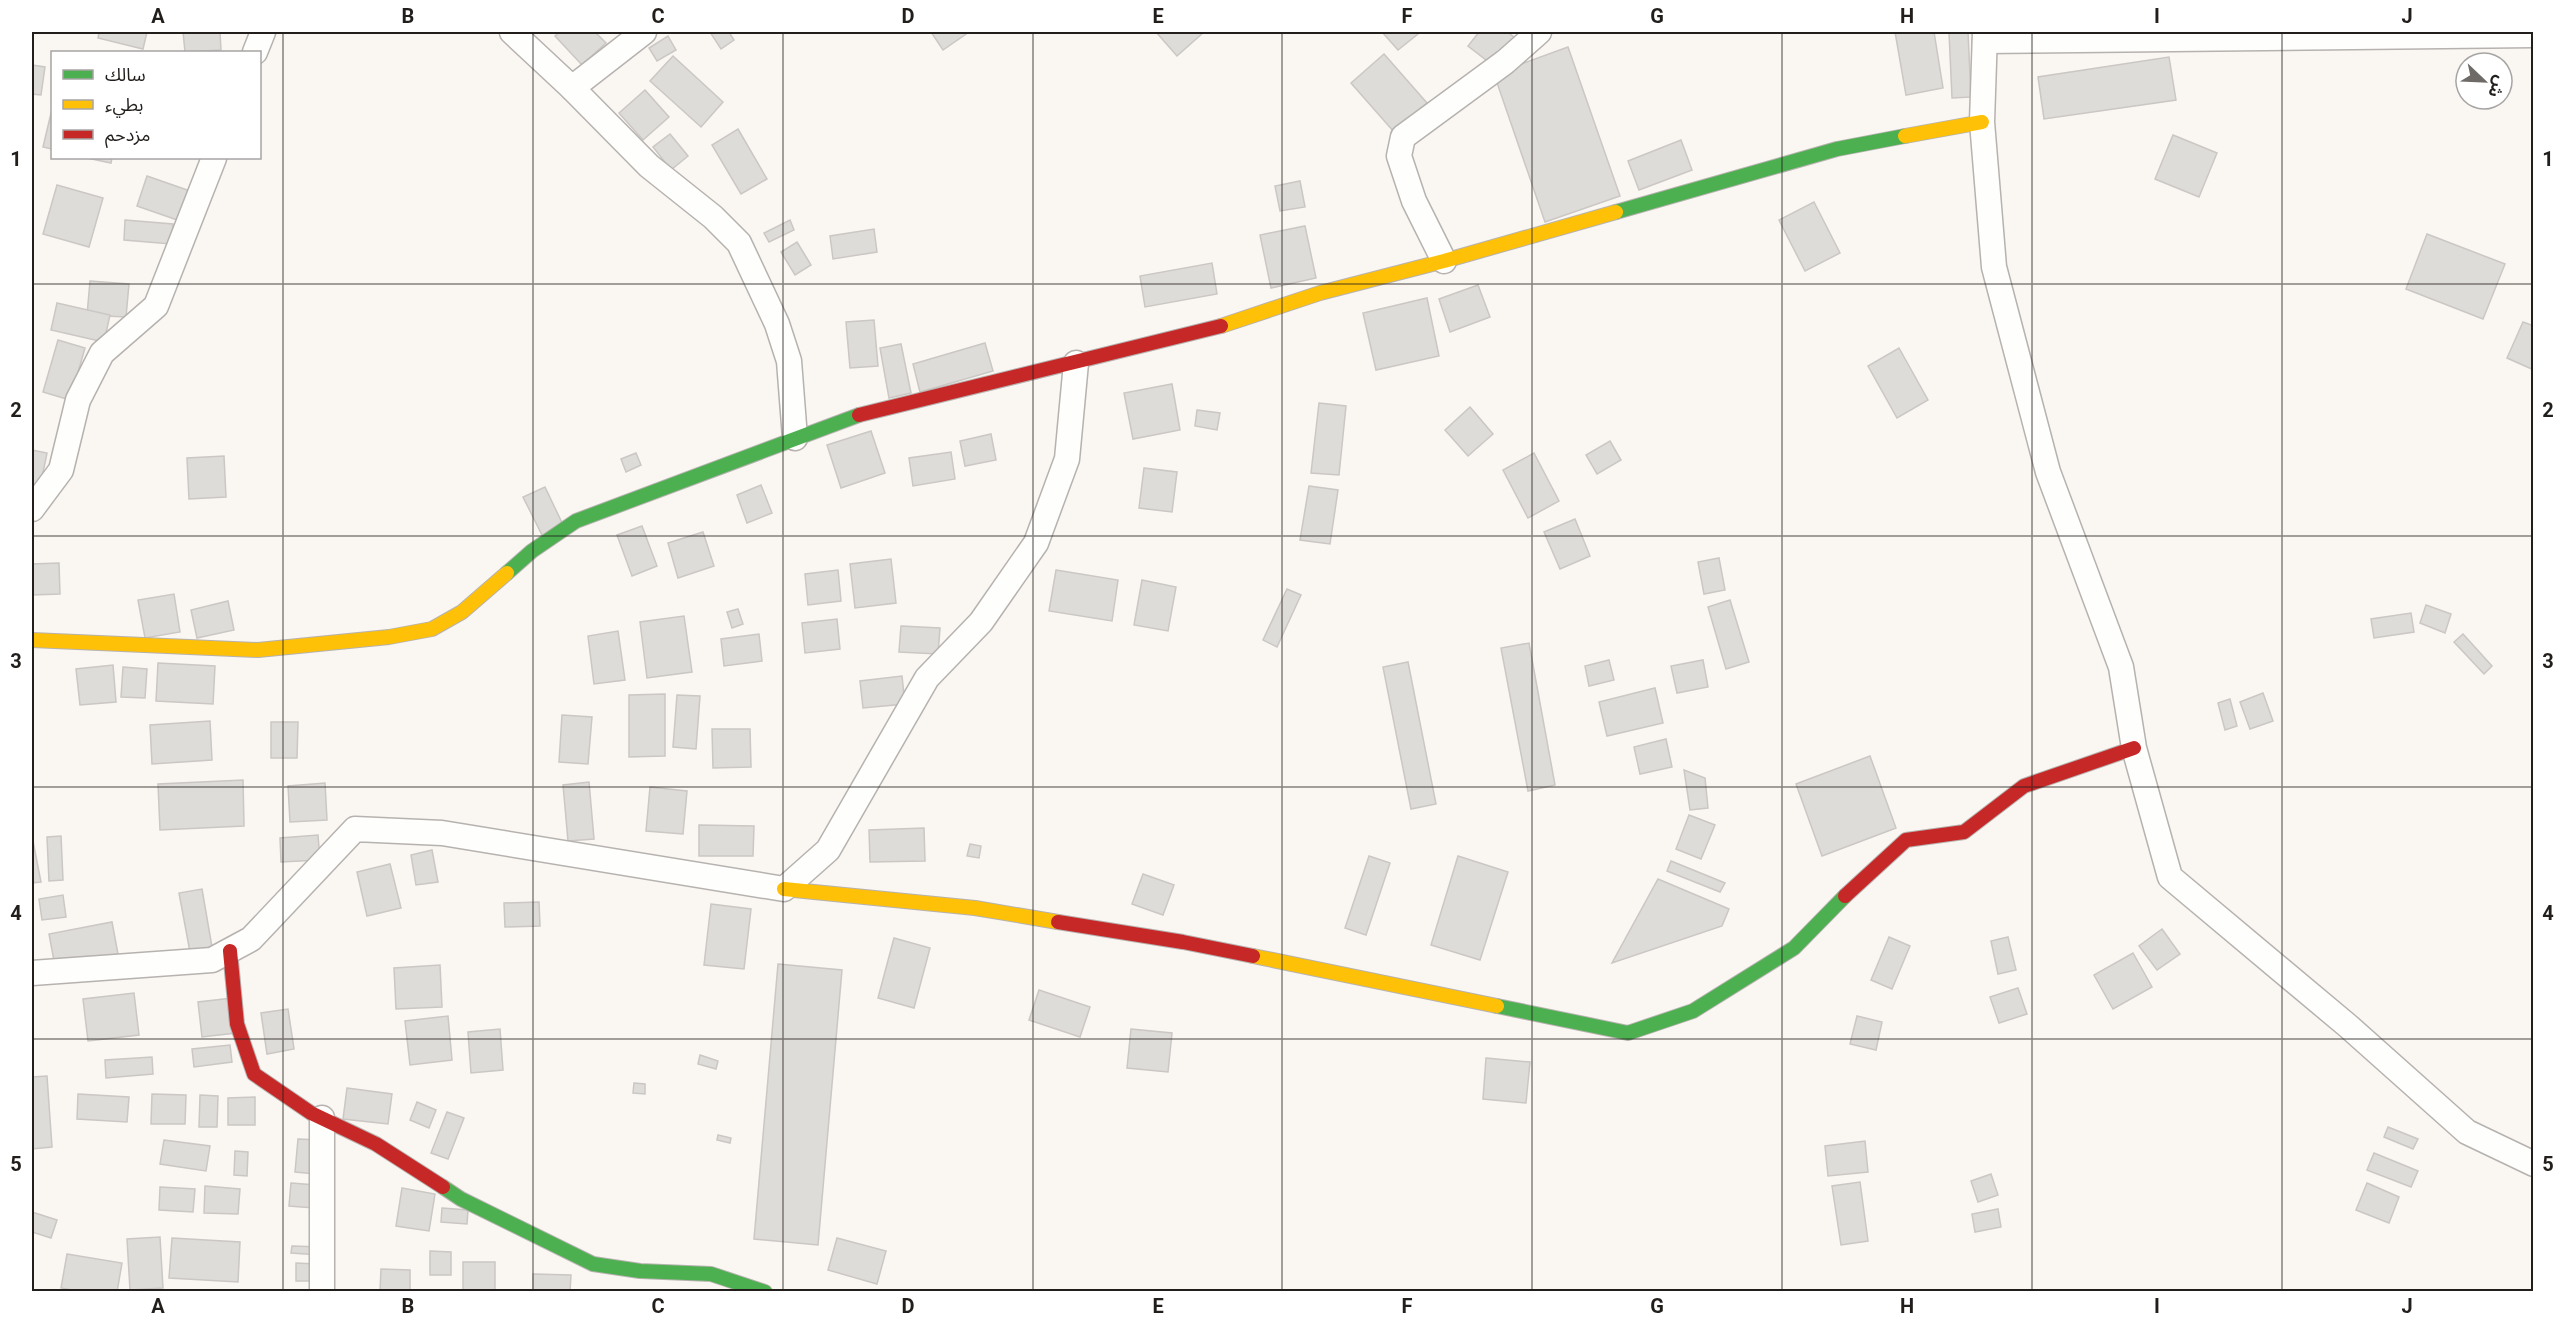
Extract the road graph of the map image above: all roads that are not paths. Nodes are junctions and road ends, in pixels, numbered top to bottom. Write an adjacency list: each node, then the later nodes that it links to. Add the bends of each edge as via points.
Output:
1 (263, 32): 9 (street)
2 (512, 32): 10 (street)
3 (645, 32): 10 (street)
4 (1539, 32): 13 (street, via 1403,137 1399,156 1414,201)
5 (2386, 34): 6 (street); 7 (street)
6 (2203, 35): 8 (street)
7 (2534, 35)
8 (1985, 36): 11 (street)
9 (255, 51)
10 (572, 88): 15 (street, via 649,166 739,243 777,324 789,361)
11 (1982, 122): 13 (street, via 1837,148); 18 (street, via 1994,267 2048,472 2121,667)
12 (214, 159): 16 (street, via 156,306 102,353 78,400 61,470)
13 (1444, 261): 14 (street, via 1320,293 1229,324)
14 (1076, 363): 15 (street, via 847,418); 19 (street, via 1067,459 1036,543 981,622 927,678 828,850)
15 (795, 438): 17 (street, via 576,522 532,551 462,612 432,629 258,650)
16 (32, 509)
17 (32, 640)
18 (2134, 748): 19 (street, via 2024,786 1964,832 1906,840 1794,948 1693,1011 1628,1033 1183,942 975,908); 23 (street, via 2170,877 2467,1132)
19 (783, 889): 20 (street, via 442,833 355,829 251,939)
20 (230, 951): 21 (street, via 212,960); 22 (street, via 237,1024 254,1074)
21 (32, 973)
22 (322, 1118): 24 (street); 25 (street, via 376,1144 461,1199 593,1264 640,1271 711,1274)
23 (2534, 1164)
24 (322, 1292)
25 (765, 1292)

